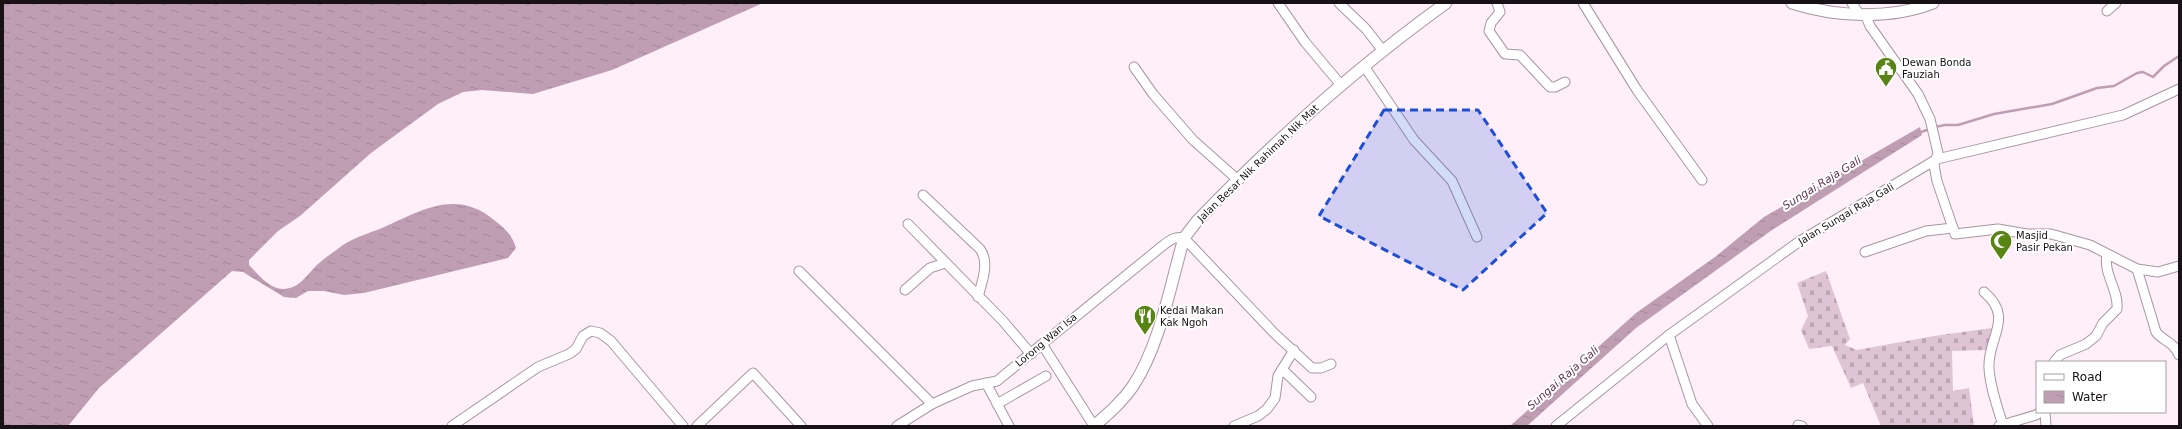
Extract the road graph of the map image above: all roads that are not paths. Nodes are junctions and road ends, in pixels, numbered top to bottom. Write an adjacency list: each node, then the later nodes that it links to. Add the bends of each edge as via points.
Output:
1 (1278, 3): 16 (street, via 1305,42)
2 (1339, 3): 12 (street, via 1366,29)
3 (1446, 3): 12 (street, Jalan Besar Nik Rahimah Nik Mat)
4 (1497, 3): 15 (street, via 1500,12 1491,23 1489,31 1503,52 1508,55 1520,54 1550,87)
5 (1583, 3): 20 (street, via 1637,90)
6 (1792, 3): 11 (street, via 1809,8)
7 (1852, 3): 11 (street)
8 (1933, 3): 11 (street, via 1894,12)
9 (2116, 3): 10 (street)
10 (2107, 11)
11 (1862, 14): 18 (street, via 1918,94 1930,118)
12 (1383, 51): 13 (street, Jalan Besar Nik Rahimah Nik Mat)
13 (1364, 66): 16 (street, Jalan Besar Nik Rahimah Nik Mat); 24 (street, via 1414,140 1452,181)
14 (1134, 67): 19 (street, via 1153,94 1193,140)
15 (1565, 82)
16 (1341, 85): 19 (street, Jalan Besar Nik Rahimah Nik Mat, via 1290,129)
17 (2179, 89): 18 (street, Jalan Sungai Raja Gali, via 2123,115)
18 (1937, 159): 23 (street, via 1934,165 1937,181); 35 (street, Jalan Sungai Raja Gali, via 1803,239)
19 (1238, 180): 25 (street, Jalan Besar Nik Rahimah Nik Mat, via 1197,221)
20 (1702, 180)
21 (923, 195): 34 (street, via 983,254 985,266)
22 (908, 224): 28 (street)
23 (1953, 228): 26 (street, via 1926,231); 27 (street, via 1955,234 1998,229 2027,234 2051,234 2077,241)
24 (1477, 237)
25 (1184, 238): 36 (street, Lorong Wan Isa, via 1174,238 1161,247); 37 (street, via 1271,330); 57 (street, Jalan Besar Nik Rahimah Nik Mat, via 1147,362 1117,406)
26 (1864, 252)
27 (2107, 255): 30 (street); 40 (street, via 2106,268 2117,308 2096,336 2086,344 2060,355)
28 (945, 263): 32 (street, via 930,268); 34 (street)
29 (2179, 266): 30 (street, via 2158,272)
30 (2137, 269): 39 (street, via 2156,332 2160,338 2171,342)
31 (799, 271): 46 (street)
32 (905, 290)
33 (1984, 292): 50 (street, via 1994,303 2000,322 1990,354 1989,370)
34 (978, 297): 38 (street)
35 (1669, 335): 59 (street, Jalan Sungai Raja Gali); 60 (street, via 1692,404)
36 (1042, 344): 38 (street, Lorong Wan Isa); 57 (street)
37 (1294, 350): 41 (street, via 1312,368); 42 (street)
38 (1031, 354): 44 (street, Lorong Wan Isa, via 997,381)
39 (2179, 355)
40 (2055, 361)
41 (1331, 364)
42 (1282, 369): 45 (street); 58 (street, via 1274,398 1267,409 1258,416)
43 (1046, 376): 47 (street)
44 (986, 383): 46 (street, Lorong Wan Isa, via 972,386); 47 (street)
45 (1311, 397)
46 (932, 404): 55 (street, Lorong Wan Isa)
47 (997, 404): 56 (street)
48 (2039, 413): 50 (street)
49 (2045, 413): 61 (street)
50 (2001, 425)
51 (452, 426): 52 (street, via 538,367 576,349 583,336 591,331 600,333 611,342)
52 (683, 426)
53 (697, 426): 54 (street, via 753,373)
54 (801, 426)
55 (897, 426)
56 (1010, 426)
57 (1094, 426)
58 (1234, 426)
59 (1556, 426)
60 (1708, 426)
61 (2046, 426)

